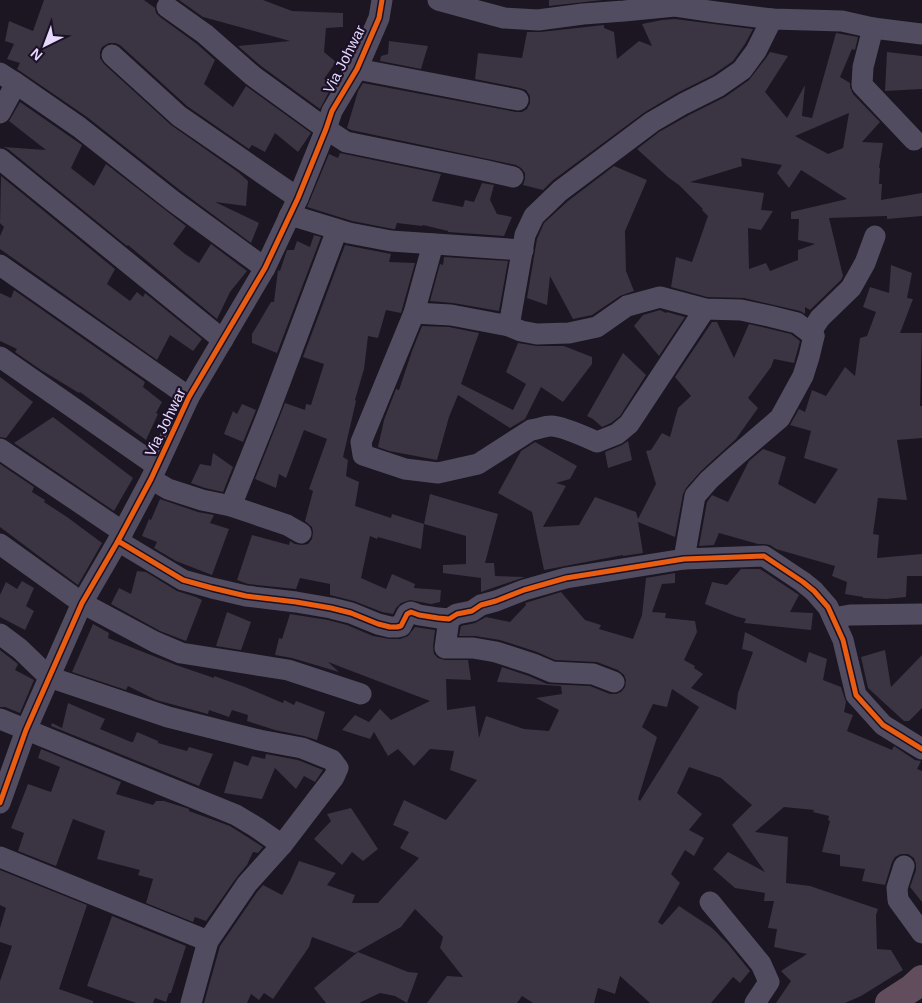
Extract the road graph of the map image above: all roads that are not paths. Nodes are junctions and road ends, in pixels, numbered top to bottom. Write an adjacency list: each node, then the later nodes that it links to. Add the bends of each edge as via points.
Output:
1 (382, 0): 8 (street, Via Johwar, via 379,18)
2 (438, 0): 4 (street, via 504,18 538,20 675,6)
3 (167, 7): 12 (street)
4 (772, 19): 5 (street, via 842,21); 20 (street, via 742,70 652,122 560,191 534,216)
5 (873, 28): 6 (street); 13 (street, via 862,85)
6 (922, 34)
7 (112, 55): 16 (street, via 180,116)
8 (357, 69): 10 (street); 12 (street, Via Johwar, via 332,110)
9 (7, 77): 11 (street, via 12,91); 22 (street, via 80,127 172,201)
10 (518, 100)
11 (0, 113)
12 (326, 129): 15 (street, via 346,142); 16 (street, Via Johwar)
13 (914, 140)
14 (0, 159): 27 (street)
15 (513, 177)
16 (293, 207): 17 (street, via 300,218); 22 (street, Via Johwar)
17 (337, 230): 19 (street, via 391,241); 32 (street)
18 (875, 236): 26 (street, via 866,263 851,288 820,318 810,333)
19 (433, 244): 20 (street); 24 (street)
20 (522, 250): 25 (street)
21 (0, 265): 29 (street)
22 (265, 268): 27 (street, Via Johwar)
23 (705, 309): 24 (street, via 629,424 616,434 597,442 552,426 540,428 531,430 478,464 438,473 405,469 363,455 361,442); 25 (street, via 660,297 627,306 597,327 569,333 537,334); 26 (street, via 741,310 769,316 797,323)
24 (414, 313): 25 (street)
25 (510, 326)
26 (814, 336): 36 (street, via 803,376 780,418 695,496)
27 (223, 340): 29 (street, Via Johwar)
28 (0, 357): 31 (street)
29 (189, 397): 31 (street, Via Johwar)
30 (0, 449): 34 (street)
31 (154, 472): 32 (street, via 168,489); 34 (street, Via Johwar)
32 (231, 506): 33 (street)
33 (302, 533)
34 (120, 537): 37 (street, Via Johwar); 40 (street, via 183,580 221,590 331,608 390,627 401,626 411,612)
35 (0, 544): 37 (street)
36 (684, 559): 39 (street, via 764,556 814,591); 40 (street, via 566,578 481,605)
37 (82, 603): 42 (street, Via Johwar); 44 (street, via 181,653 288,670)
38 (922, 614): 39 (street)
39 (833, 618): 47 (street, via 843,640 856,695 882,725)
40 (449, 619): 43 (street, via 446,648 496,652 552,672 592,674)
41 (0, 634): 42 (street, via 20,648)
42 (49, 677): 46 (street, Via Johwar); 49 (street, via 168,717 302,748 332,760 338,768 334,777)
43 (614, 682)
44 (361, 694)
45 (0, 719): 46 (street)
46 (26, 730): 48 (street, Via Johwar); 49 (street, via 236,815)
47 (922, 749)
48 (0, 803)
49 (282, 845): 54 (street, via 247,884)
50 (0, 857): 54 (street)
51 (904, 866): 53 (street, via 897,888 898,900)
52 (710, 902): 57 (street, via 761,964 769,982)
53 (922, 933)
54 (208, 941): 56 (street)
55 (922, 979): 58 (highway)
56 (191, 1003)
57 (755, 1003)
58 (889, 1003)

